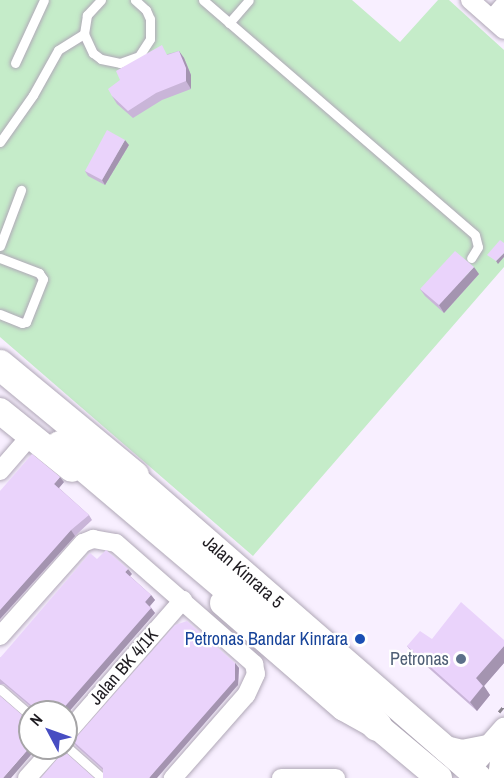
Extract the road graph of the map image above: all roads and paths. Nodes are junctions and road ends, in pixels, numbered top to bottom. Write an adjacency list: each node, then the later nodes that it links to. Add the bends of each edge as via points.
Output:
1 (44, 0): 11 (lane)
2 (101, 0): 10 (lane, via 87,15)
3 (203, 0): 8 (lane)
4 (249, 0): 8 (lane)
5 (470, 0): 9 (street)
6 (138, 1): 10 (lane, via 152,29 146,48 130,61 101,59)
7 (504, 5): 9 (street)
8 (229, 23): 16 (lane, via 475,235 478,247)
9 (498, 25)
10 (84, 34): 12 (lane, via 58,50)
11 (15, 63)
12 (0, 142)
13 (21, 190): 14 (lane)
14 (0, 246)
15 (0, 258): 17 (lane, via 39,273 44,279 26,322)
16 (471, 258)
17 (0, 314)
18 (0, 365): 24 (highway)
19 (0, 376): 24 (main road, Jalan Kinrara 5)
20 (0, 411): 21 (main road, Jalan Kinrara 5)
21 (32, 434): 23 (street); 30 (main road, Jalan Kinrara 5, via 344,708)
22 (60, 446): 30 (highway, via 291,642)
23 (0, 471)
24 (134, 476): 32 (main road, Jalan Kinrara 5)
25 (183, 600): 26 (street, via 116,543 93,539 83,543); 29 (street, Jalan BK 4/1K); 38 (street, via 249,657 256,674 246,695)
26 (0, 636)
27 (0, 689): 28 (lane)
28 (18, 705)
29 (78, 720)
30 (377, 726): 41 (main road, Jalan Kinrara 5)
31 (500, 744): 32 (main road, via 462,753); 35 (main road)
32 (446, 749): 35 (main road, Jalan Kinrara 5)
33 (78, 757): 37 (lane)
34 (43, 760): 36 (street)
35 (477, 776)
36 (27, 778)
37 (102, 778)
38 (173, 778)
39 (281, 778): 40 (street)
40 (336, 778)
41 (439, 778)

